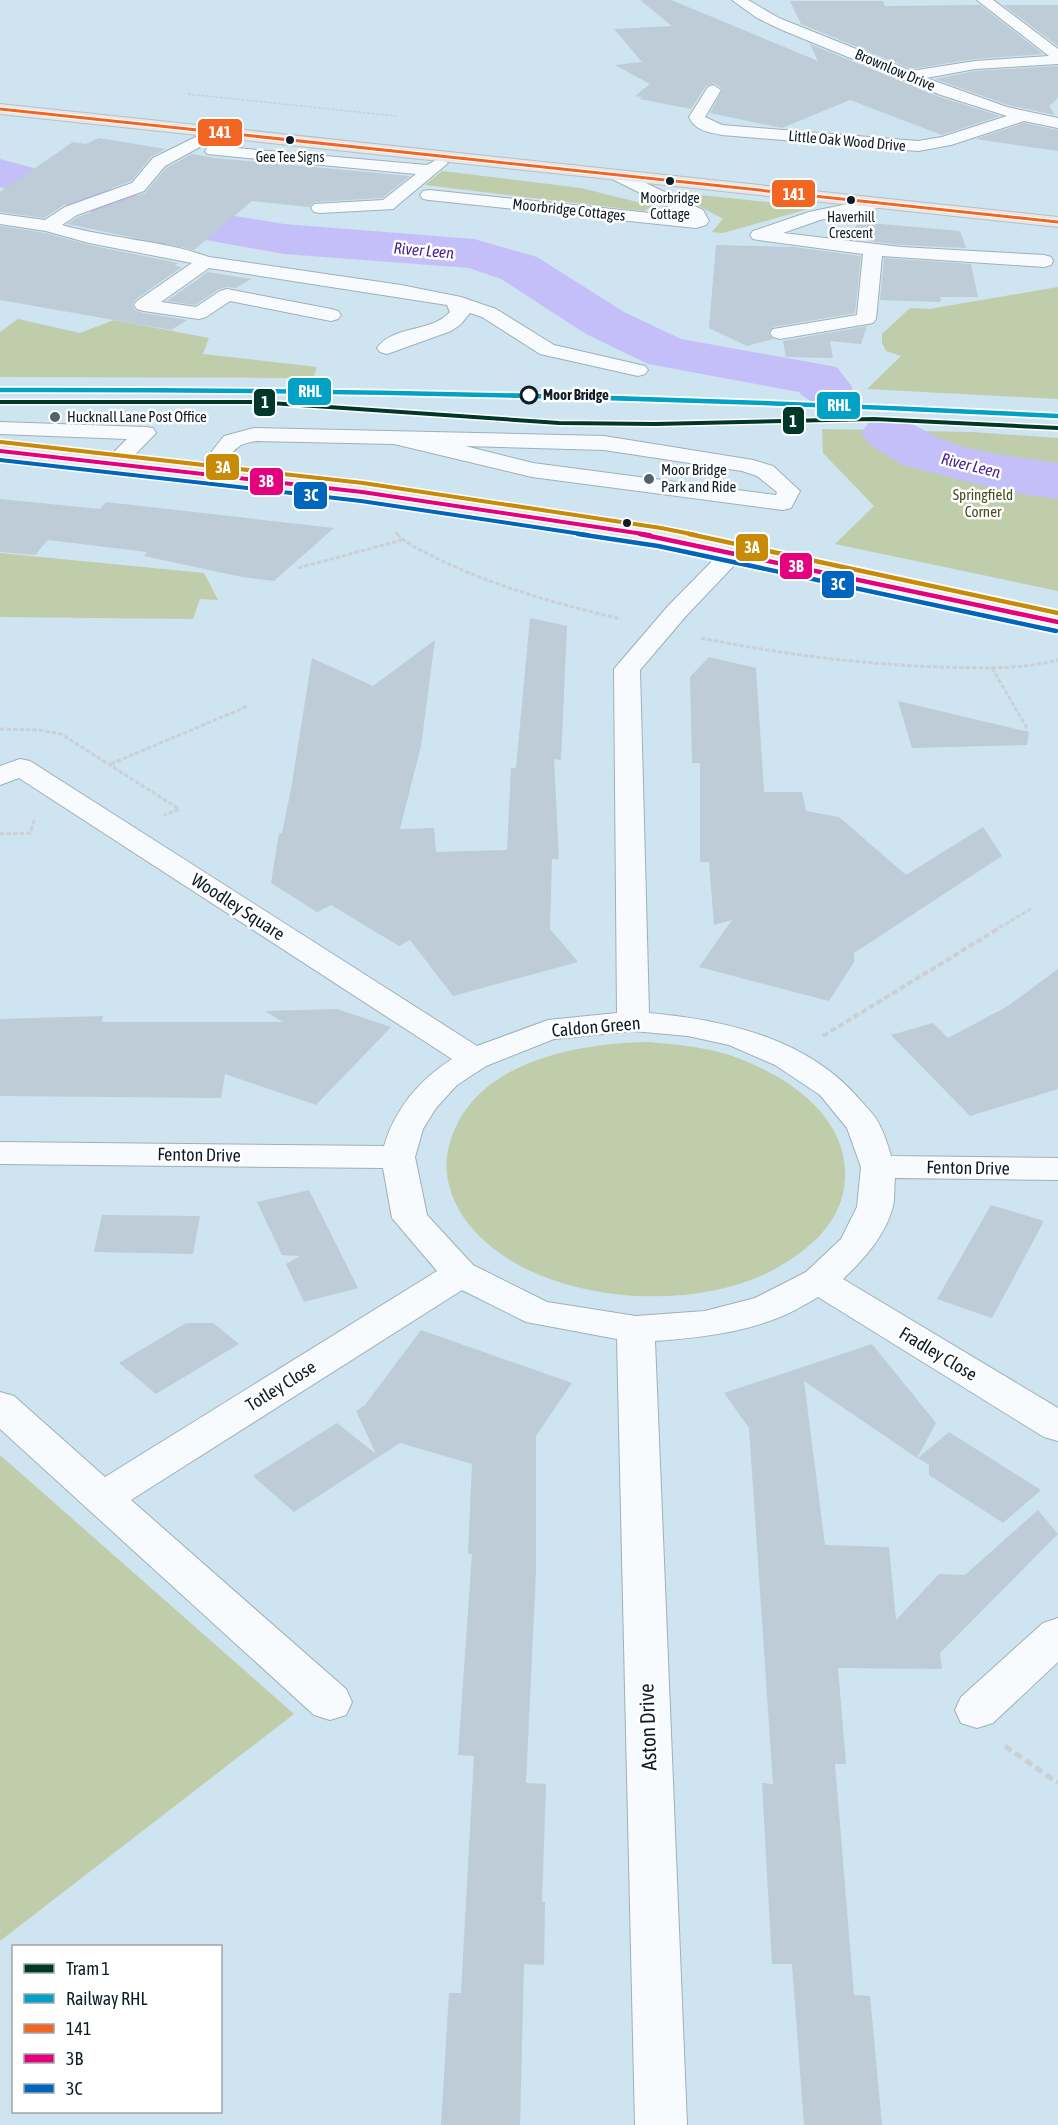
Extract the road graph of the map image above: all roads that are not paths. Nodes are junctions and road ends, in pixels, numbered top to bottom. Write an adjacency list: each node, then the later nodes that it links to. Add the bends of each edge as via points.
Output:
1 (739, 0): 4 (street, Brownlow Drive, via 771,20)
2 (984, 0): 3 (street)
3 (1058, 58): 4 (street, via 975,65)
4 (910, 76): 7 (street, Brownlow Drive, via 976,104)
5 (728, 99): 7 (street, Little Oak Wood Drive, via 711,94 697,117 699,122 900,147 945,142)
6 (0, 110): 9 (main road)
7 (1021, 117): 8 (street, Brownlow Drive)
8 (1058, 123)
9 (213, 142): 10 (main road, via 235,135); 11 (street); 12 (street); 19 (street, via 159,162 138,187 71,212)
10 (446, 159): 12 (street); 13 (main road)
11 (196, 163)
12 (431, 171): 16 (street, via 387,205)
13 (618, 175): 14 (street, Moorbridge Cottages, via 697,214 700,220 696,223); 15 (main road)
14 (429, 195)
15 (872, 204): 18 (main road); 20 (street, via 815,216 759,235)
16 (320, 208)
17 (0, 219): 19 (street)
18 (1058, 222)
19 (48, 226): 22 (street)
20 (873, 251): 21 (street); 25 (street, via 866,318)
21 (1044, 261)
22 (207, 262): 23 (street); 24 (street, via 144,304 199,313 227,295)
23 (454, 301): 26 (street, via 460,313 453,323 439,331 407,337); 27 (street, via 489,313 548,350)
24 (332, 315)
25 (780, 333)
26 (387, 348)
27 (638, 370)
28 (0, 428): 31 (street, via 145,433)
29 (468, 446): 29 (street, via 604,443 746,465 765,471 789,491 783,503 532,470); 32 (street, via 400,439 254,434 232,441)
30 (0, 451): 31 (main road)
31 (114, 463): 32 (main road)
32 (204, 474): 33 (main road, via 373,494)
33 (735, 551): 34 (main road); 36 (street, via 627,669)
34 (1058, 622)
35 (0, 777): 37 (street, Woodley Square, via 20,767)
36 (633, 1021): 37 (street, Caldon Green, via 548,1030); 40 (street, Caldon Green, via 688,1026 740,1038 787,1058 832,1088 863,1125)
37 (474, 1059): 39 (street, Caldon Green, via 444,1078 422,1102 406,1129)
38 (0, 1154): 39 (street, Fenton Drive)
39 (398, 1157): 42 (street, Caldon Green, via 410,1218)
40 (878, 1167): 41 (street, Fenton Drive); 43 (street, Caldon Green, via 875,1207 856,1246)
41 (1058, 1169)
42 (460, 1274): 44 (street, Caldon Green, via 539,1313); 47 (street, Totley Close)
43 (819, 1281): 44 (street, Caldon Green, via 767,1308 715,1322); 46 (street, Fradley Close)
44 (636, 1329): 51 (street, Aston Drive)
45 (0, 1406): 47 (street)
46 (1058, 1427)
47 (103, 1498): 49 (street)
48 (1058, 1635): 50 (street)
49 (330, 1702)
50 (976, 1710)
51 (660, 2125)

